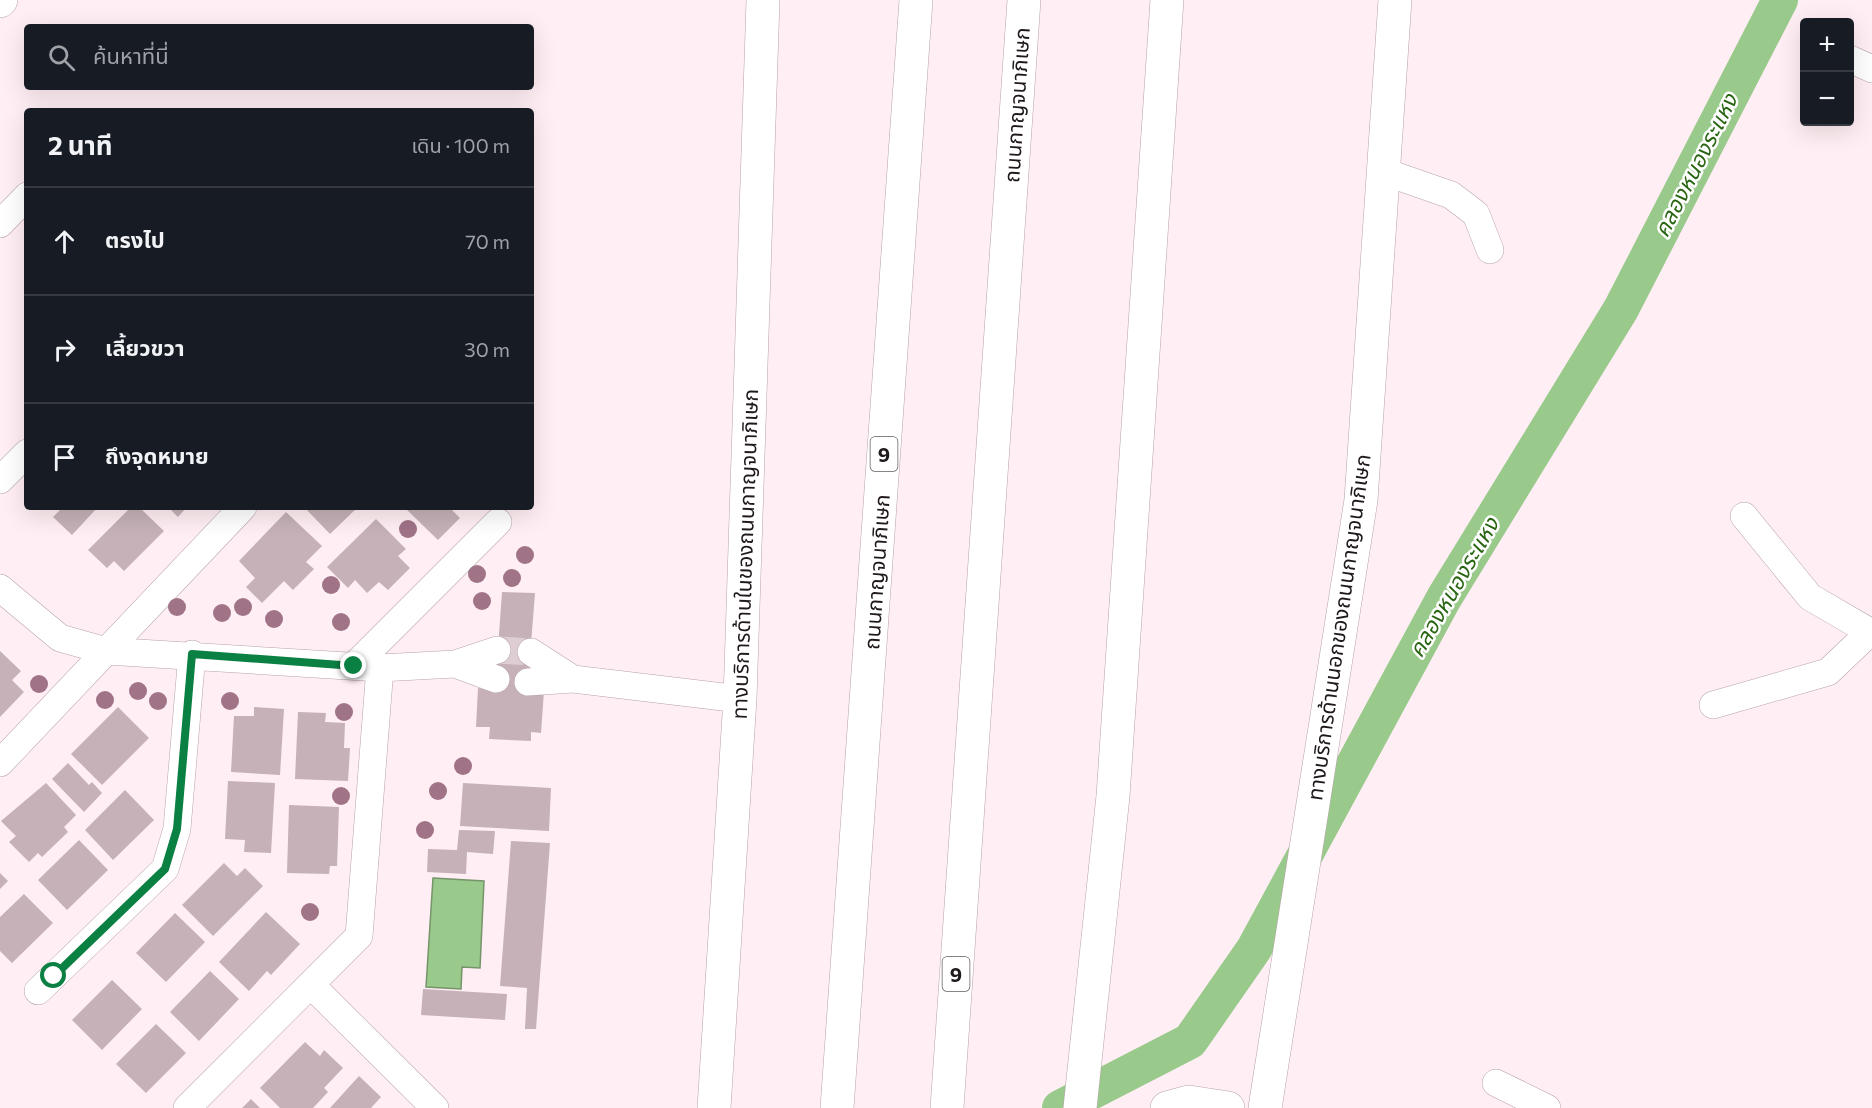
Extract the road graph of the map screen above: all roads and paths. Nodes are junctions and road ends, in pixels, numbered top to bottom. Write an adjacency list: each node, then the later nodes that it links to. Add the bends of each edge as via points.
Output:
1 (763, 0): 28 (main road, ทางบริการด้านในของถนนกาญจนาภิเษก)
2 (916, 0): 37 (main road, ถนนกาญจนาภิเษก / 9)
3 (1024, 0): 38 (main road, ถนนกาญจนาภิเษก / 9)
4 (1167, 0): 39 (main road, via 1113,796)
5 (1395, 0): 8 (main road, ทางบริการด้านนอกของถนนกาญจนาภิเษก)
6 (1854, 60): 7 (street)
7 (1872, 69)
8 (1382, 171): 11 (street, via 1452,195 1476,214); 42 (main road, ทางบริการด้านนอกของถนนกาญจนาภิเษก, via 1361,500)
9 (24, 199): 10 (street)
10 (0, 224)
11 (1490, 250)
12 (24, 456): 13 (street)
13 (0, 480)
14 (240, 510): 20 (street)
15 (1744, 516): 18 (street, via 1810,597)
16 (498, 522): 24 (street)
17 (0, 588): 20 (street, via 60,638)
18 (1870, 633): 29 (street, via 1828,672)
19 (497, 650): 23 (street)
20 (106, 651): 22 (street); 30 (street)
21 (531, 652): 26 (street)
22 (192, 654): 24 (street); 32 (street, via 177,829 165,869)
23 (455, 664): 24 (street); 25 (street)
24 (367, 667): 31 (street, via 359,936)
25 (496, 679)
26 (573, 679): 27 (street); 28 (street)
27 (528, 682)
28 (740, 699): 36 (main road, ทางบริการด้านในของถนนกาญจนาภิเษก)
29 (1713, 705)
30 (0, 763)
31 (311, 986): 34 (street); 35 (street)
32 (38, 991)
33 (1496, 1083): 43 (street)
34 (187, 1108)
35 (435, 1108)
36 (714, 1108)
37 (837, 1108)
38 (947, 1108)
39 (1080, 1108)
40 (1167, 1108): 41 (main road, via 1189,1102)
41 (1228, 1108)
42 (1265, 1108)
43 (1547, 1108)

